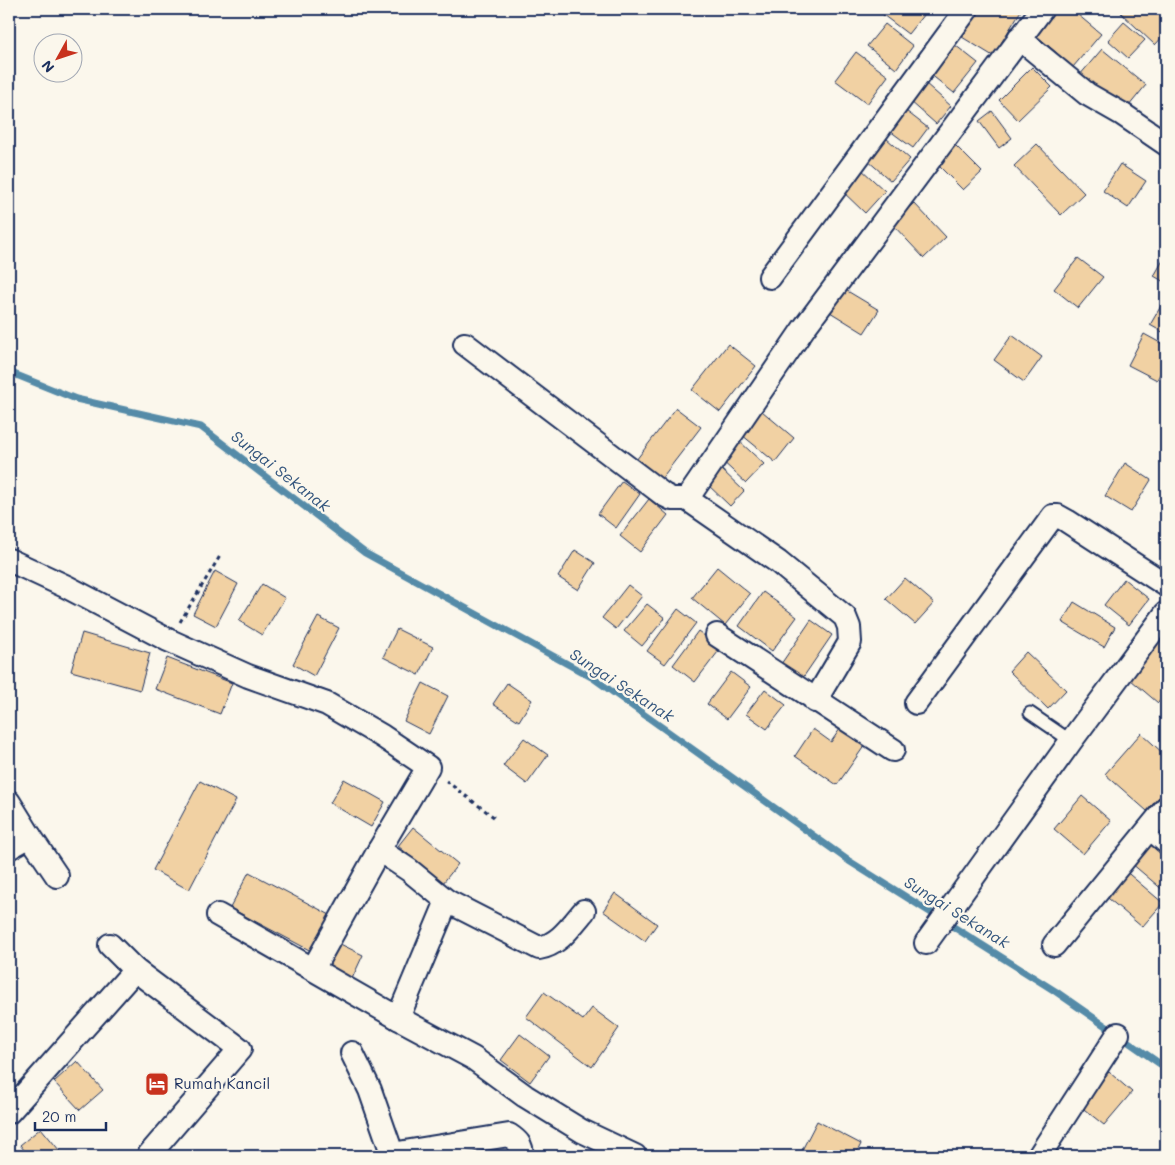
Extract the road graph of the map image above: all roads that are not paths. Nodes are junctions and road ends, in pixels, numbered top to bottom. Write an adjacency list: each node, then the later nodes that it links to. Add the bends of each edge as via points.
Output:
1 (967, 9): 5 (street)
2 (1042, 9): 3 (street)
3 (1020, 38): 4 (street, via 1087,94); 7 (street, via 804,328)
4 (1166, 144)
5 (770, 277)
6 (466, 344): 7 (street, via 664,496)
7 (687, 499): 12 (street, via 778,562 845,617 850,627 850,642)
8 (9, 560): 23 (street, via 67,586 168,640 248,676 327,704 428,767)
9 (1166, 585): 13 (street, via 1067,521 1053,516)
10 (1166, 612): 15 (street)
11 (717, 635): 12 (street)
12 (815, 701): 16 (street)
13 (916, 703)
14 (1030, 713): 15 (lane)
15 (1071, 741): 28 (street)
16 (893, 750)
17 (9, 802): 20 (street)
18 (1166, 808): 19 (street)
19 (1146, 832): 22 (lane); 30 (street)
20 (30, 836): 21 (street); 24 (street)
21 (9, 848)
22 (1166, 849)
23 (379, 850): 25 (street); 31 (street)
24 (57, 876)
25 (447, 901): 26 (street, via 539,948 559,939); 33 (street)
26 (584, 911)
27 (218, 915): 31 (street)
28 (928, 939)
29 (110, 945): 32 (street)
30 (1054, 945)
31 (313, 969): 33 (street)
32 (135, 970): 36 (street); 38 (street, via 240,1049)
33 (398, 1018): 40 (street, via 472,1058 582,1131)
34 (1118, 1034): 41 (street)
35 (352, 1053): 37 (street, via 370,1090)
36 (9, 1112)
37 (393, 1155): 39 (street, via 509,1135 518,1141)
38 (148, 1156)
39 (522, 1156)
40 (635, 1156)
41 (1039, 1156)

